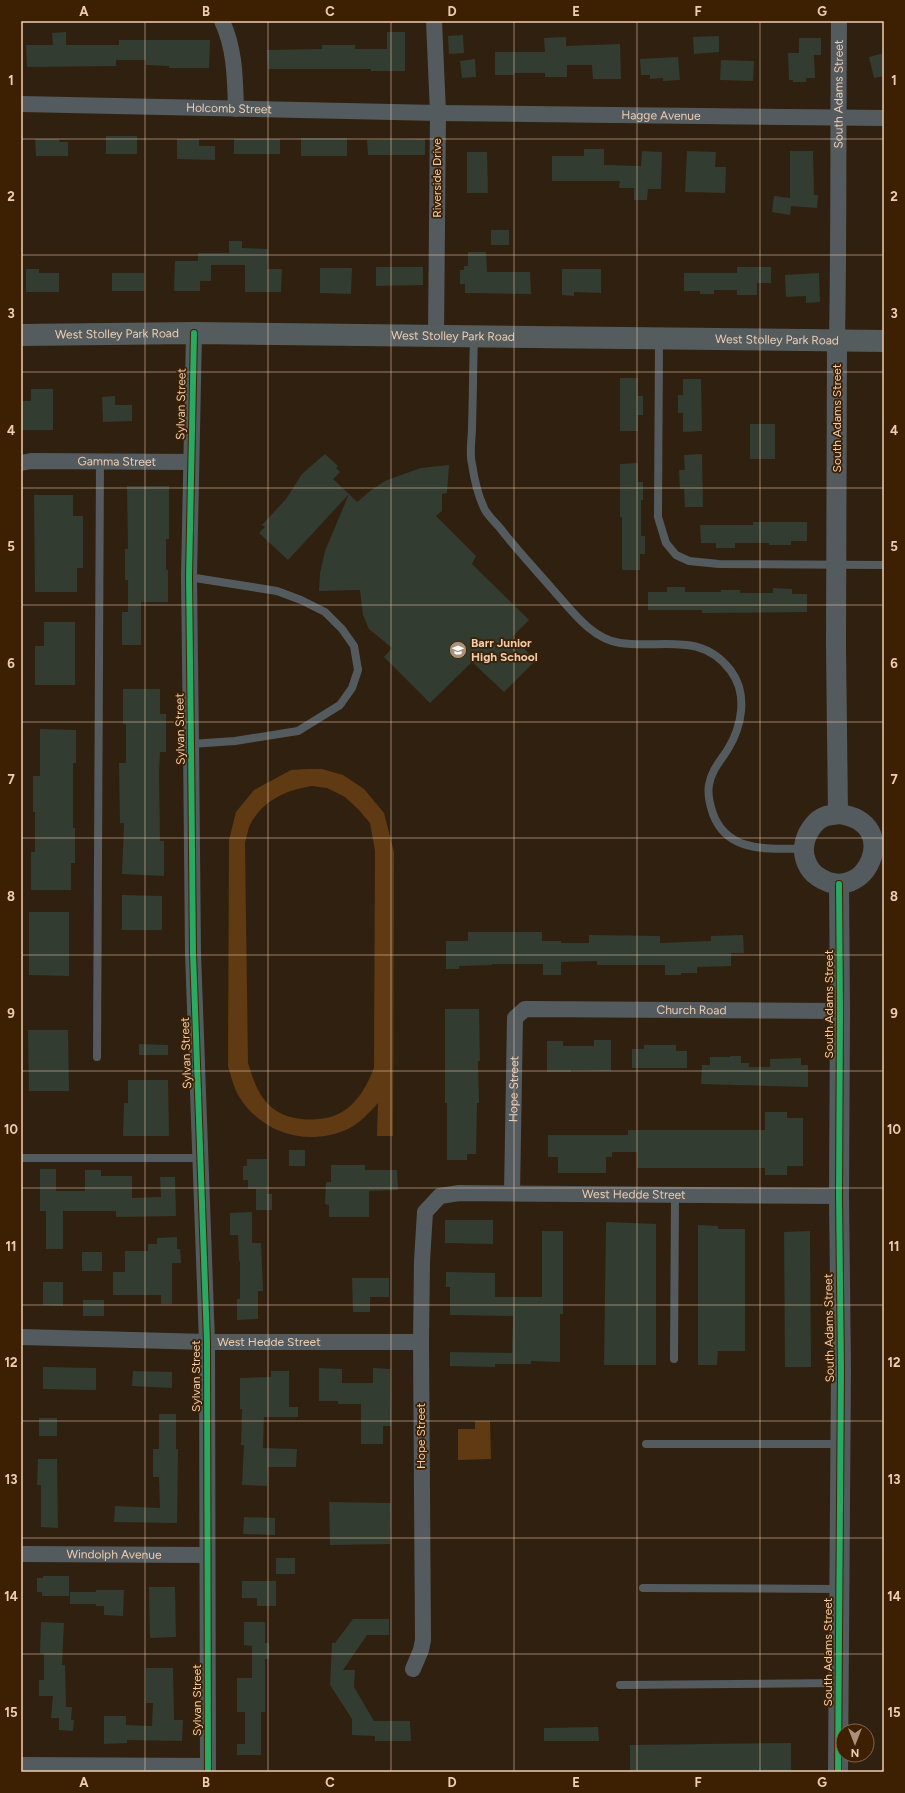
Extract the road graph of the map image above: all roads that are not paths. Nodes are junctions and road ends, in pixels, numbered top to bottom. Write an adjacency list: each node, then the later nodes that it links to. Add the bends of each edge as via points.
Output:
1 (222, 21): 5 (street, via 230,38 235,73)
2 (434, 21): 6 (street, Riverside Drive)
3 (840, 21): 7 (street, South Adams Street)
4 (21, 104): 5 (street, Holcomb Street)
5 (236, 109): 6 (street, Holcomb Street)
6 (438, 113): 7 (street, Hagge Avenue); 11 (street, Riverside Drive)
7 (838, 117): 8 (street, Hagge Avenue); 14 (street, South Adams Street)
8 (884, 118)
9 (194, 333): 10 (main road, West Stolley Park Road); 11 (main road, West Stolley Park Road); 17 (street, Sylvan Street)
10 (21, 335)
11 (436, 336): 12 (main road, West Stolley Park Road)
12 (474, 336): 13 (main road, West Stolley Park Road); 24 (lane, via 471,463 484,509 578,618 607,640 622,643 686,643 718,656 732,672 740,690 742,710 738,727 715,768 709,785 708,801 715,820 728,837 746,846)
13 (659, 339): 14 (main road, West Stolley Park Road); 19 (lane, via 658,517 666,543 676,555 689,561 719,564)
14 (837, 341): 15 (main road, West Stolley Park Road); 19 (street, South Adams Street)
15 (884, 341)
16 (100, 461): 17 (street, Gamma Street); 18 (street, Gamma Street); 29 (lane)
17 (191, 462): 21 (street, Sylvan Street)
18 (21, 463)
19 (836, 565): 20 (lane); 23 (street, South Adams Street)
20 (884, 565)
21 (189, 577): 22 (street, Sylvan Street); 22 (lane, via 277,591 325,612 342,628 354,646 358,670 352,688 340,705 298,731 242,740)
22 (191, 744): 31 (street, Sylvan Street, via 193,953)
23 (838, 814): 24 (street, via 826,816 816,823 808,833); 25 (street, via 858,818 866,824)
24 (804, 849): 26 (street, via 809,869 815,876)
25 (879, 849): 26 (street, via 863,874)
26 (839, 884): 28 (street, South Adams Street)
27 (544, 1009): 28 (street, Church Road); 32 (street, Hope Street, via 525,1009 515,1018)
28 (840, 1011): 34 (street, South Adams Street)
29 (97, 1057)
30 (21, 1158): 31 (lane)
31 (200, 1158): 37 (street, Sylvan Street)
32 (512, 1193): 33 (street, West Hedde Street); 35 (street, West Hedde Street, via 459,1193 440,1196)
33 (675, 1195): 34 (street, West Hedde Street); 39 (lane)
34 (839, 1196): 41 (street, South Adams Street)
35 (433, 1204): 38 (street, Hope Street, via 426,1212 422,1261)
36 (21, 1337): 37 (street, West Hedde Street)
37 (206, 1342): 38 (street, West Hedde Street); 43 (street, Sylvan Street)
38 (421, 1342): 46 (street, Hope Street, via 423,1640)
39 (674, 1359)
40 (646, 1444): 41 (lane)
41 (841, 1444): 45 (street, South Adams Street)
42 (21, 1554): 43 (street, Windolph Avenue)
43 (207, 1555): 50 (street, Sylvan Street)
44 (643, 1588): 45 (lane)
45 (840, 1589): 47 (street, South Adams Street)
46 (413, 1669)
47 (839, 1683): 48 (lane); 51 (street, South Adams Street)
48 (620, 1685)
49 (21, 1765): 50 (street)
50 (208, 1769)
51 (838, 1772)

